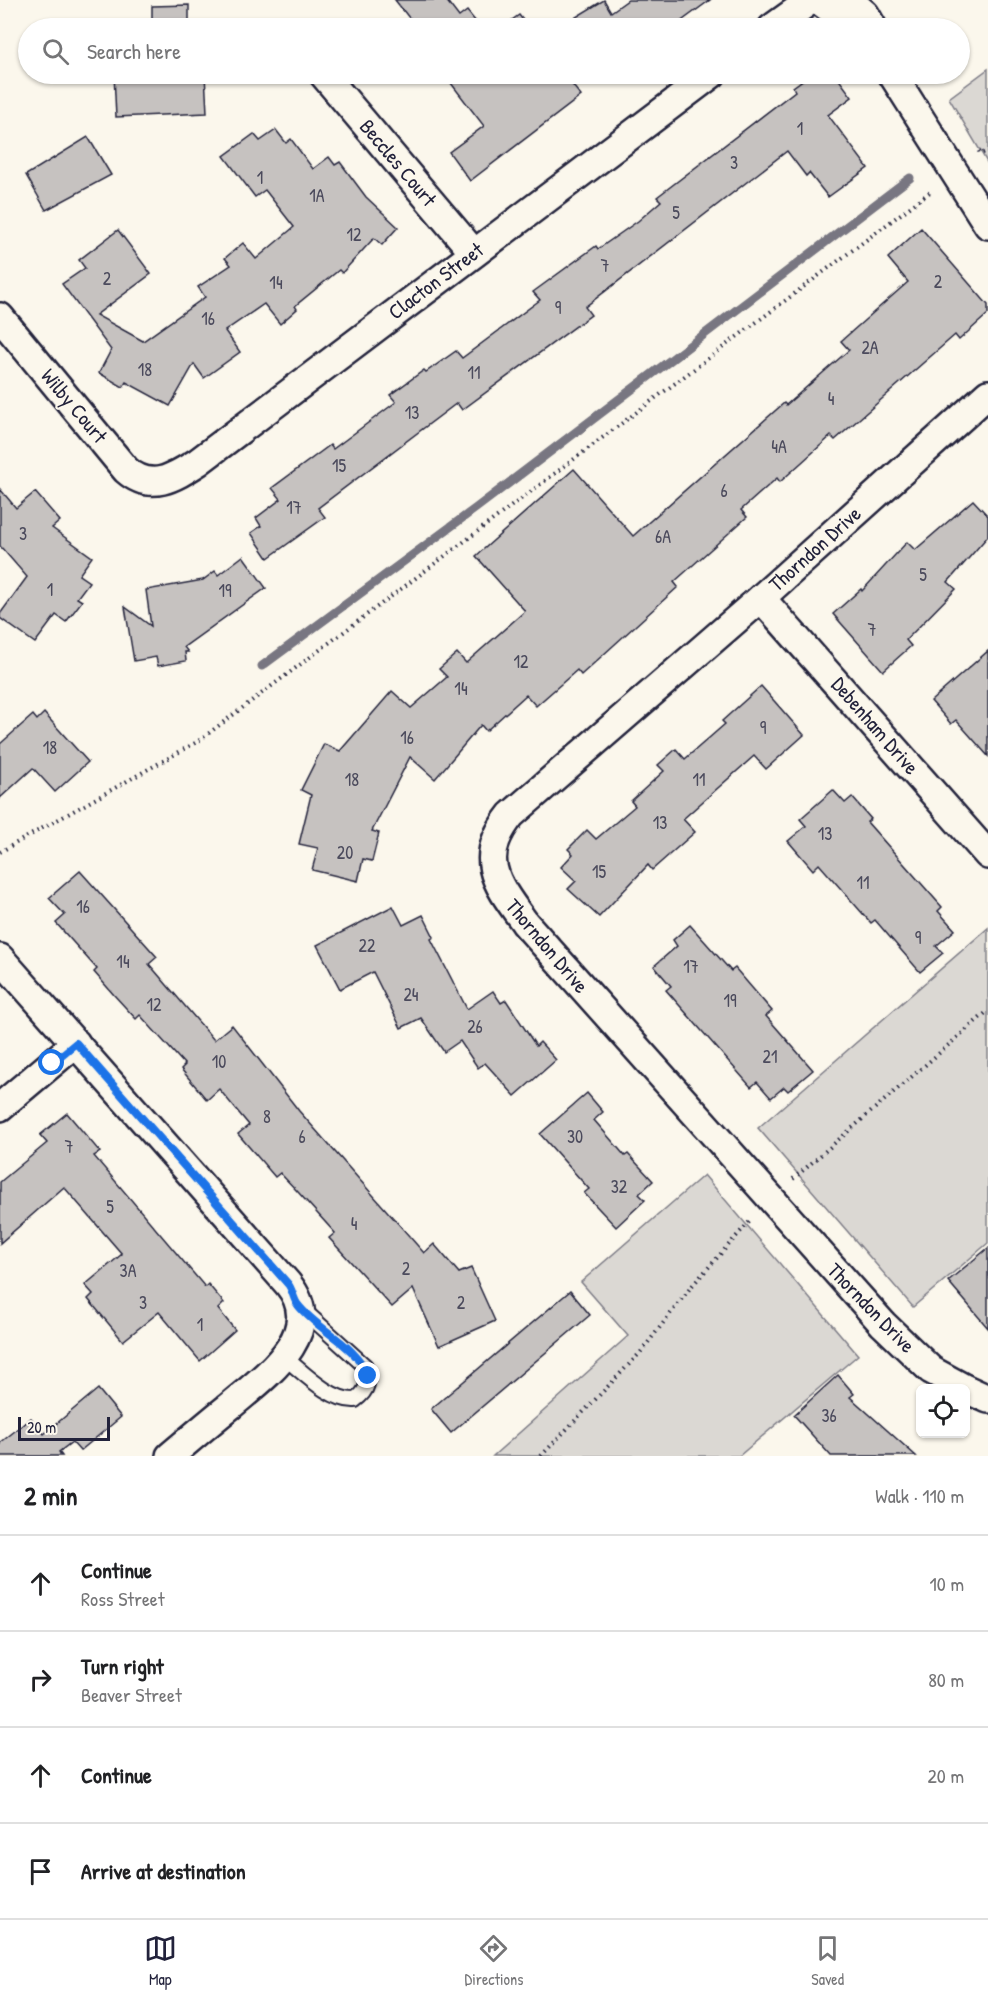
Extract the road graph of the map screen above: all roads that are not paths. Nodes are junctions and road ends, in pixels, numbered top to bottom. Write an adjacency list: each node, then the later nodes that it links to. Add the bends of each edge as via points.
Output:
1 (811, 0): 4 (street)
2 (818, 0): 5 (street)
3 (849, 0): 6 (street)
4 (786, 18)
5 (842, 18)
6 (867, 18)
7 (331, 84): 11 (street, Beccles Court)
8 (699, 84): 11 (street, Clacton Street)
9 (898, 84): 10 (street)
10 (988, 225)
11 (474, 253): 14 (street, Clacton Street, via 198,462)
12 (0, 317): 14 (street, Wilby Court, via 126,470 134,477)
13 (988, 394): 15 (street, Thorndon Drive)
14 (156, 483)
15 (761, 598): 16 (street, Debenham Drive); 22 (street, Thorndon Drive, via 511,815 499,831 491,853 494,870 525,923 883,1324 931,1370)
16 (988, 855)
17 (0, 958): 18 (street)
18 (76, 1043): 19 (street); 20 (street, via 288,1284)
19 (0, 1107)
20 (298, 1311): 21 (street, via 294,1342); 21 (lane, via 365,1366 368,1386 355,1400 348,1400 326,1389)
21 (284, 1357): 25 (street)
22 (956, 1384)
23 (970, 1391): 24 (street, Thorndon Drive)
24 (988, 1399)
25 (170, 1456)

